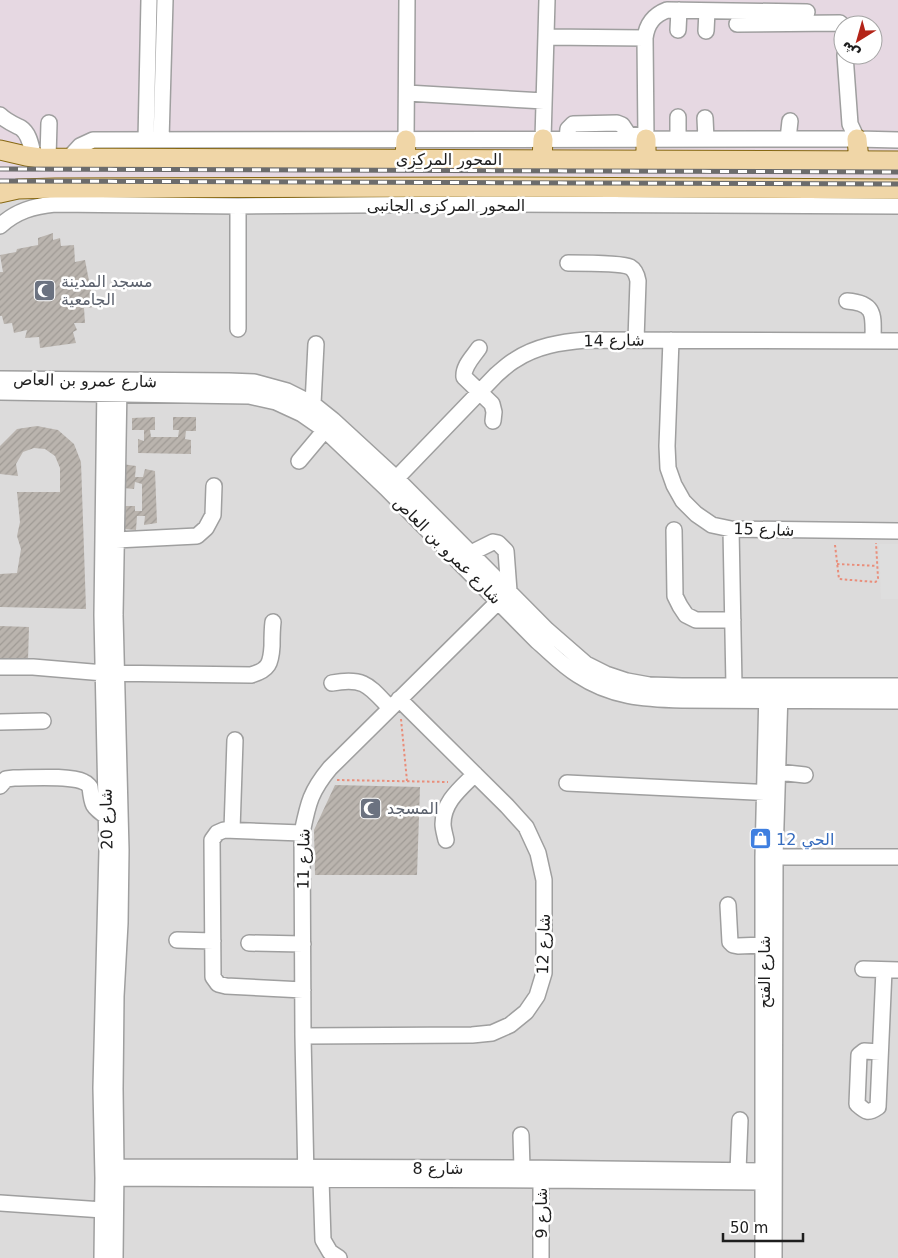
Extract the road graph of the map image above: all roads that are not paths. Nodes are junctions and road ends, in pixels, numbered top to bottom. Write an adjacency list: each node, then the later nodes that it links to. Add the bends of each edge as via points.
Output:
1 (149, 0): 29 (street)
2 (165, 0): 30 (street)
3 (407, 0): 16 (street)
4 (547, 0): 13 (street)
5 (723, 6): 7 (street); 8 (street)
6 (679, 10): 7 (street); 11 (street); 14 (street, via 660,12 649,23)
7 (707, 11): 12 (street)
8 (807, 12): 9 (street); 10 (street)
9 (833, 21)
10 (737, 24)
11 (678, 30)
12 (706, 31)
13 (546, 38): 14 (street); 17 (street)
14 (645, 38): 24 (street)
15 (846, 65): 28 (street, via 850,124)
16 (407, 93): 17 (street); 31 (street)
17 (544, 101): 23 (street)
18 (0, 115): 34 (street, via 23,130)
19 (678, 117): 25 (street)
20 (705, 118): 26 (street)
21 (790, 121): 27 (street)
22 (49, 123): 34 (street)
23 (543, 139): 24 (street); 31 (street); 37 (main road)
24 (646, 139): 25 (street); 38 (main road)
25 (678, 139): 26 (street)
26 (706, 139): 27 (street)
27 (788, 139): 28 (street)
28 (857, 139): 32 (street); 39 (main road)
29 (146, 140): 30 (street); 35 (street, via 93,140 80,146)
30 (162, 140): 31 (street)
31 (406, 140): 36 (main road)
32 (898, 140)
33 (0, 150): 34 (main road, المحور المركزى)
34 (41, 157): 35 (main road, المحور المركزى)
35 (69, 158): 36 (main road, المحور المركزى)
36 (406, 159): 37 (main road, المحور المركزى)
37 (542, 160): 38 (main road, المحور المركزى)
38 (646, 160): 39 (main road, المحور المركزى)
39 (859, 161): 40 (main road, المحور المركزى)
40 (898, 161)
41 (898, 189): 43 (main road, المحور المركزى)
42 (0, 193): 44 (main road, المحور المركزى, via 18,189)
43 (485, 195): 44 (main road, المحور المركزى); 45 (street, المحور المركزى الجانبى); 46 (street, المحور المركزى الجانبى)
44 (55, 196): 45 (street, المحور المركزى الجانبى); 47 (street, المحور المركزى الجانبى, via 18,213)
45 (238, 206): 50 (street)
46 (898, 206)
47 (0, 226)
48 (568, 263): 51 (street, via 622,265 635,271 638,280)
49 (847, 301): 53 (street, via 867,307 873,316)
50 (238, 329)
51 (636, 340): 52 (street, شارع 14); 60 (street, شارع 14, via 578,340 538,349 516,360)
52 (671, 340): 53 (street, شارع 14); 68 (street, شارع 15, via 668,468 683,501 696,514 712,525)
53 (873, 341): 54 (street, شارع 14)
54 (898, 341)
55 (316, 344): 61 (street)
56 (479, 348): 60 (street, via 464,372 464,377)
57 (0, 379): 58 (street, شارع عمرو بن العاص)
58 (112, 387): 59 (street, شارع عمرو بن العاص); 61 (street, شارع عمرو بن العاص, via 254,382 286,391); 63 (street, شارع عمرو بن العاص, via 249,396 276,402); 70 (street, شارع 20); 76 (street, شارع 20, via 105,459 102,582)
59 (0, 392)
60 (479, 392): 62 (street, via 492,404); 65 (street, شارع 14)
61 (313, 404): 65 (street, شارع عمرو بن العاص, via 333,420)
62 (493, 421)
63 (325, 430): 64 (street); 65 (street, شارع عمرو بن العاص)
64 (299, 461)
65 (391, 483): 71 (street, شارع عمرو بن العاص); 72 (street, شارع عمرو بن العاص)
66 (214, 486): 70 (street, via 213,515 197,536)
67 (674, 530): 73 (street, via 675,596 680,606 686,615 696,620)
68 (731, 530): 69 (street, شارع 15); 73 (street)
69 (898, 531)
70 (116, 540): 76 (street, شارع 20)
71 (470, 553): 72 (street, شارع عمرو بن العاص); 72 (street, via 493,542 506,551)
72 (504, 596): 78 (street, شارع عمرو بن العاص, via 586,664 606,674 649,685); 80 (street, شارع عمرو بن العاص, via 537,640 558,660 600,687 648,699 682,700); 82 (street, شارع 11)
73 (733, 620): 78 (street)
74 (273, 622): 76 (street, via 271,660 259,673)
75 (0, 667): 76 (street)
76 (111, 673): 92 (street, شارع 20); 113 (street, شارع 20, via 121,850)
77 (332, 682): 82 (street, شارع 12, via 344,680 370,686)
78 (734, 686): 80 (street, شارع عمرو بن العاص)
79 (898, 686): 80 (street, شارع عمرو بن العاص)
80 (773, 693): 81 (street, شارع عمرو بن العاص); 86 (street, شارع الفتح); 91 (street, شارع الفتح)
81 (898, 701)
82 (394, 704): 88 (street, شارع 12); 94 (street, شارع 11, via 320,780 307,807)
83 (0, 722): 84 (street)
84 (43, 722)
85 (235, 740): 93 (street)
86 (778, 772): 87 (street); 91 (street, شارع الفتح)
87 (805, 775)
88 (471, 778): 95 (street, via 452,797 445,811 443,826); 107 (street, شارع 12, via 507,806 526,827 538,852 544,880 544,973 537,996 516,1021 492,1033)
89 (567, 783): 91 (street)
90 (0, 786): 92 (street, via 6,779 14,778 66,778 85,782 90,787 92,805)
91 (771, 793): 96 (street, شارع الفتح)
92 (107, 817): 113 (street, شارع 20, via 101,1088)
93 (232, 830): 94 (street); 100 (street, via 217,833 212,840)
94 (302, 833): 102 (street, شارع 11)
95 (446, 840)
96 (769, 857): 97 (street); 103 (street, شارع الفتح); 116 (street, شارع الفتح)
97 (898, 857)
98 (728, 905): 103 (street, via 730,942 738,946)
99 (177, 940): 100 (street)
100 (213, 941): 106 (street, via 213,977 218,984)
101 (249, 943): 102 (street)
102 (303, 944): 106 (street, شارع 11)
103 (764, 945): 116 (street, شارع الفتح)
104 (863, 969): 105 (street)
105 (891, 970): 108 (street)
106 (303, 990): 107 (street, شارع 11)
107 (304, 1036): 115 (street, شارع 11)
108 (880, 1052)
109 (740, 1120): 112 (street)
110 (522, 1135): 111 (street)
111 (522, 1168): 114 (street, شارع 8); 115 (street, شارع 8)
112 (738, 1171): 114 (street, شارع 8); 116 (street, شارع 8)
113 (109, 1173): 115 (street, شارع 8); 118 (street, شارع 20); 120 (street, شارع 20)
114 (541, 1174): 115 (street, شارع 8); 116 (street, شارع 8); 122 (street, شارع 9)
115 (311, 1175): 121 (street, شارع 11, via 322,1240)
116 (768, 1177): 123 (street, شارع الفتح); 124 (street, شارع الفتح)
117 (0, 1203): 118 (street)
118 (103, 1210): 119 (street, شارع 20)
119 (102, 1258)
120 (115, 1258)
121 (339, 1258)
122 (541, 1258)
123 (763, 1258)
124 (774, 1258)

